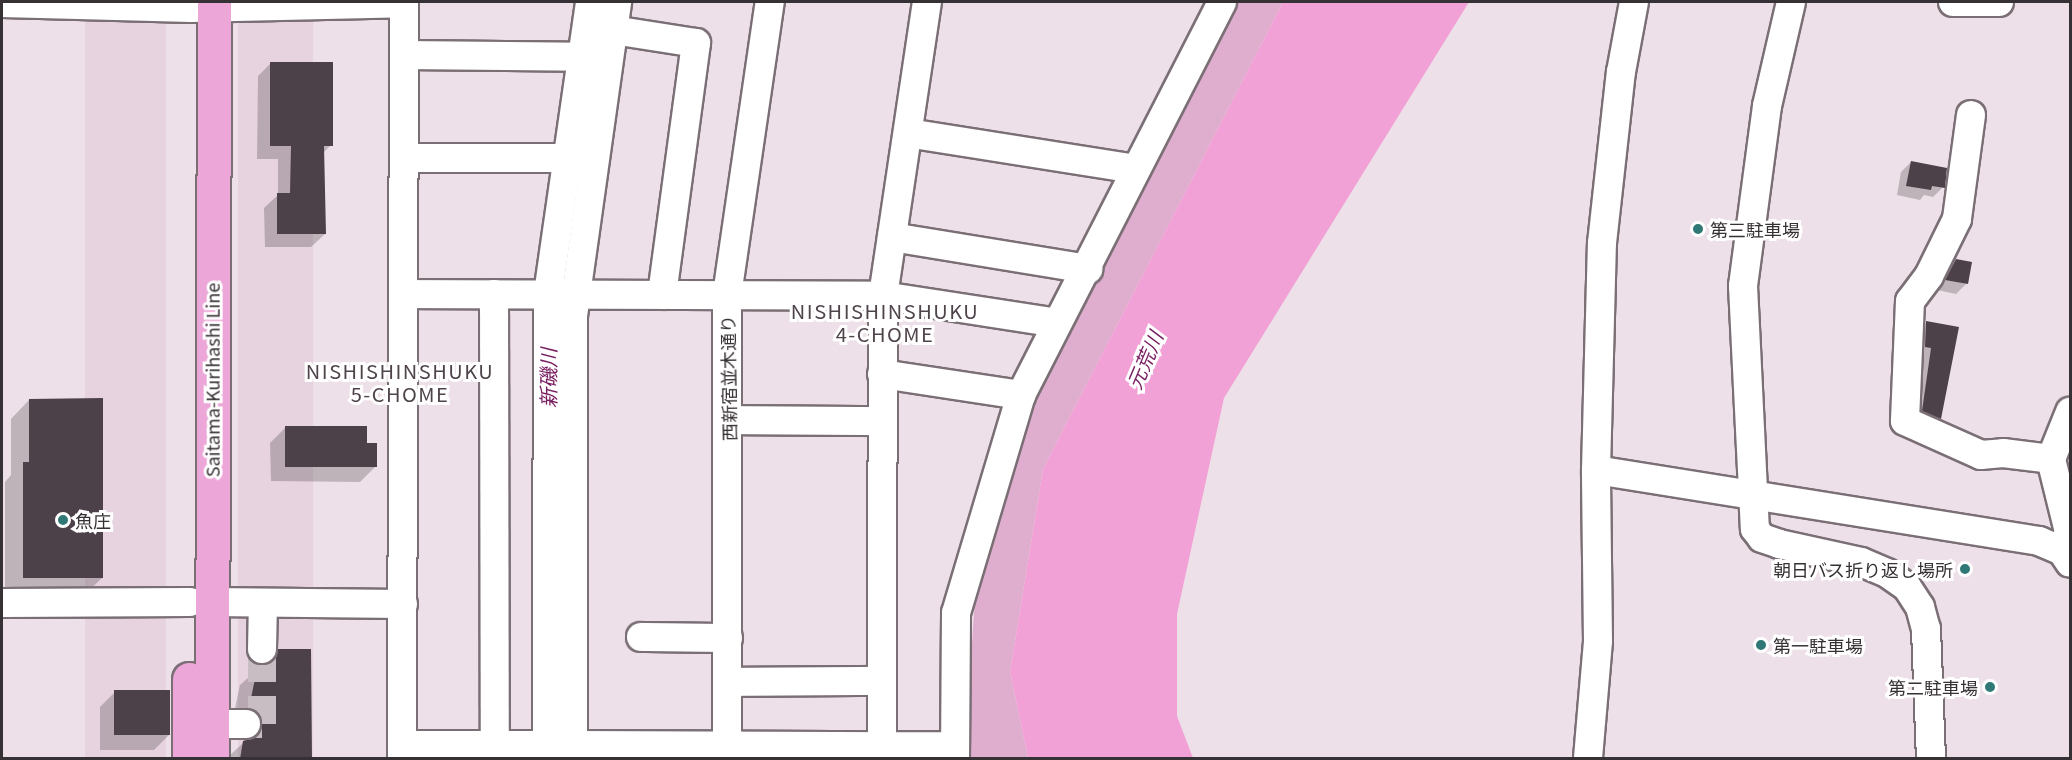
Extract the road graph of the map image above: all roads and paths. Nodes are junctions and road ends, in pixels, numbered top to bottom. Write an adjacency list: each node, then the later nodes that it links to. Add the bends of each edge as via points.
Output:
1 (404, 2): 12 (street); 14 (street)
2 (590, 2): 15 (street)
3 (617, 2): 13 (street)
4 (770, 2): 27 (street, 西新宿並木通り)
5 (927, 2): 17 (street)
6 (1221, 2): 20 (street)
7 (1634, 2): 36 (street, via 1621,72 1602,243)
8 (1791, 2): 37 (street, via 1767,106 1743,286)
9 (1953, 2): 10 (street)
10 (1999, 2)
11 (2, 3): 12 (street)
12 (202, 5): 39 (main road, Saitama-Kurihashi Line)
13 (613, 30): 25 (street); 26 (street, via 696,43)
14 (404, 55): 15 (street); 18 (street)
15 (582, 57): 19 (street)
16 (1971, 115): 35 (street, via 1957,219 1929,276 1910,301 1905,421 1981,455 2003,453)
17 (908, 133): 20 (street); 21 (street)
18 (404, 158): 19 (street); 23 (street)
19 (567, 158): 25 (street)
20 (1135, 169): 22 (street)
21 (892, 237): 22 (street); 28 (street)
22 (1088, 268): 29 (street)
23 (403, 294): 24 (street); 42 (street)
24 (494, 294): 25 (street); 51 (street)
25 (562, 294): 26 (street); 53 (street)
26 (662, 295): 27 (street)
27 (727, 295): 28 (street); 33 (street, 西新宿並木通り)
28 (883, 296): 29 (street); 30 (street)
29 (1057, 323): 31 (street)
30 (882, 374): 31 (street); 34 (street)
31 (1021, 395): 54 (street, via 956,613)
32 (2070, 412): 35 (street)
33 (729, 420): 34 (street); 44 (street, 西新宿並木通り)
34 (883, 421): 46 (street)
35 (2051, 459): 38 (street, via 2069,532)
36 (1596, 470): 37 (street); 59 (street, via 1598,641)
37 (1754, 496): 38 (street, via 2040,541); 48 (street, via 1755,529 1762,538 1840,554 1887,573 1907,587 1920,607 1926,629)
38 (2066, 557)
39 (201, 602): 40 (street); 41 (street); 49 (main road, Saitama-Kurihashi Line); 57 (main road, Saitama-Kurihashi Line)
40 (2, 603)
41 (263, 603): 42 (street); 45 (street)
42 (403, 604): 52 (street)
43 (642, 637): 44 (street)
44 (728, 638): 47 (street, 西新宿並木通り)
45 (262, 649)
46 (882, 681): 47 (street); 56 (street)
47 (728, 682): 55 (street, 西新宿並木通り)
48 (1930, 707): 60 (street); 61 (street)
49 (212, 724): 50 (street); 58 (main road, Saitama-Kurihashi Line)
50 (246, 724)
51 (495, 748): 52 (street); 53 (street)
52 (402, 752)
53 (560, 752): 55 (street)
54 (955, 752): 56 (street)
55 (726, 753): 56 (street)
56 (882, 753)
57 (189, 759)
58 (212, 759)
59 (1588, 759)
60 (1921, 759)
61 (1931, 759)

